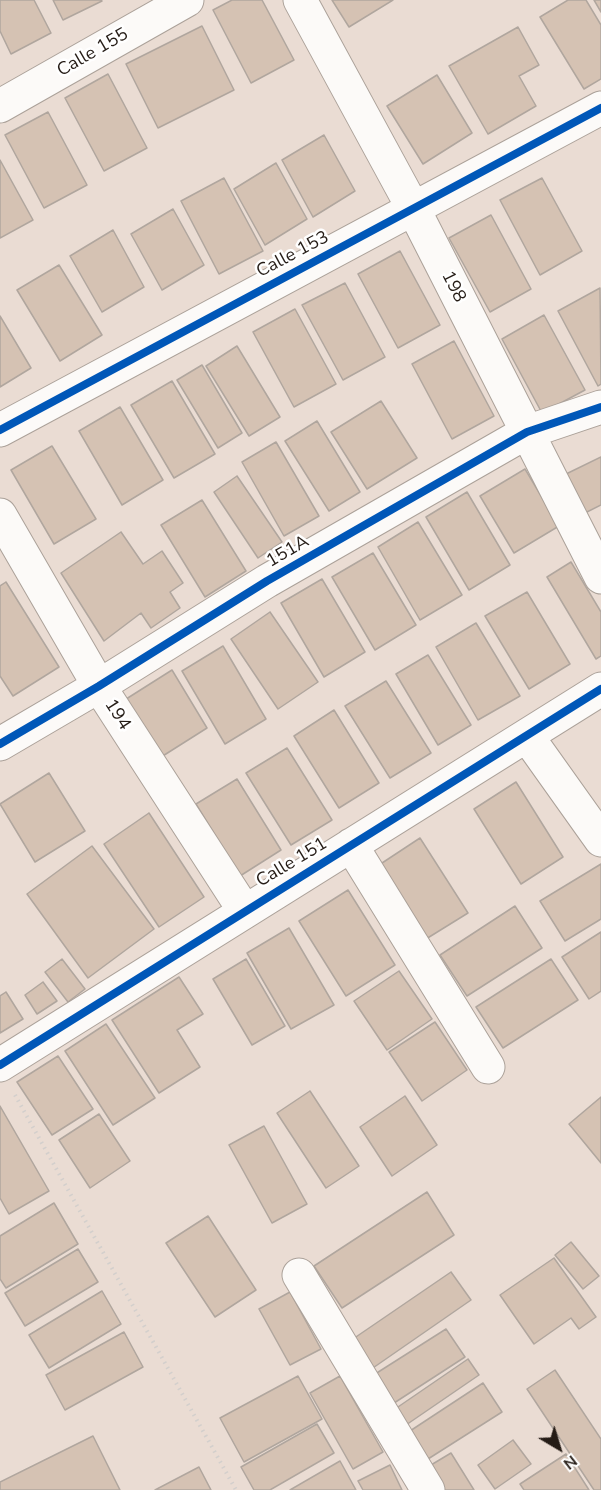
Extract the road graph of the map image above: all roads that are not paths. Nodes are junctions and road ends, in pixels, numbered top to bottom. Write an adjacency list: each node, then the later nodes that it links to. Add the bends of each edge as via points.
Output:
1 (187, 0): 3 (street, Calle 155)
2 (300, 0): 5 (street, 198)
3 (0, 106)
4 (601, 108): 5 (street, Calle 153)
5 (413, 208): 7 (street, Calle 153); 8 (street, 198)
6 (601, 407): 8 (street, 151A)
7 (0, 430)
8 (527, 432): 10 (street, 198); 11 (street, 151A, via 267,581)
9 (0, 515): 11 (street, 194)
10 (601, 577)
11 (99, 686): 14 (street, 151A); 17 (street, 194)
12 (601, 689): 13 (street, Calle 151)
13 (527, 736): 15 (street); 16 (street, Calle 151)
14 (0, 744)
15 (601, 840)
16 (351, 845): 17 (street, Calle 151); 18 (street)
17 (244, 910): 19 (street, Calle 151)
18 (488, 1067)
19 (6, 1077)
20 (299, 1275): 21 (street)
21 (428, 1490)

